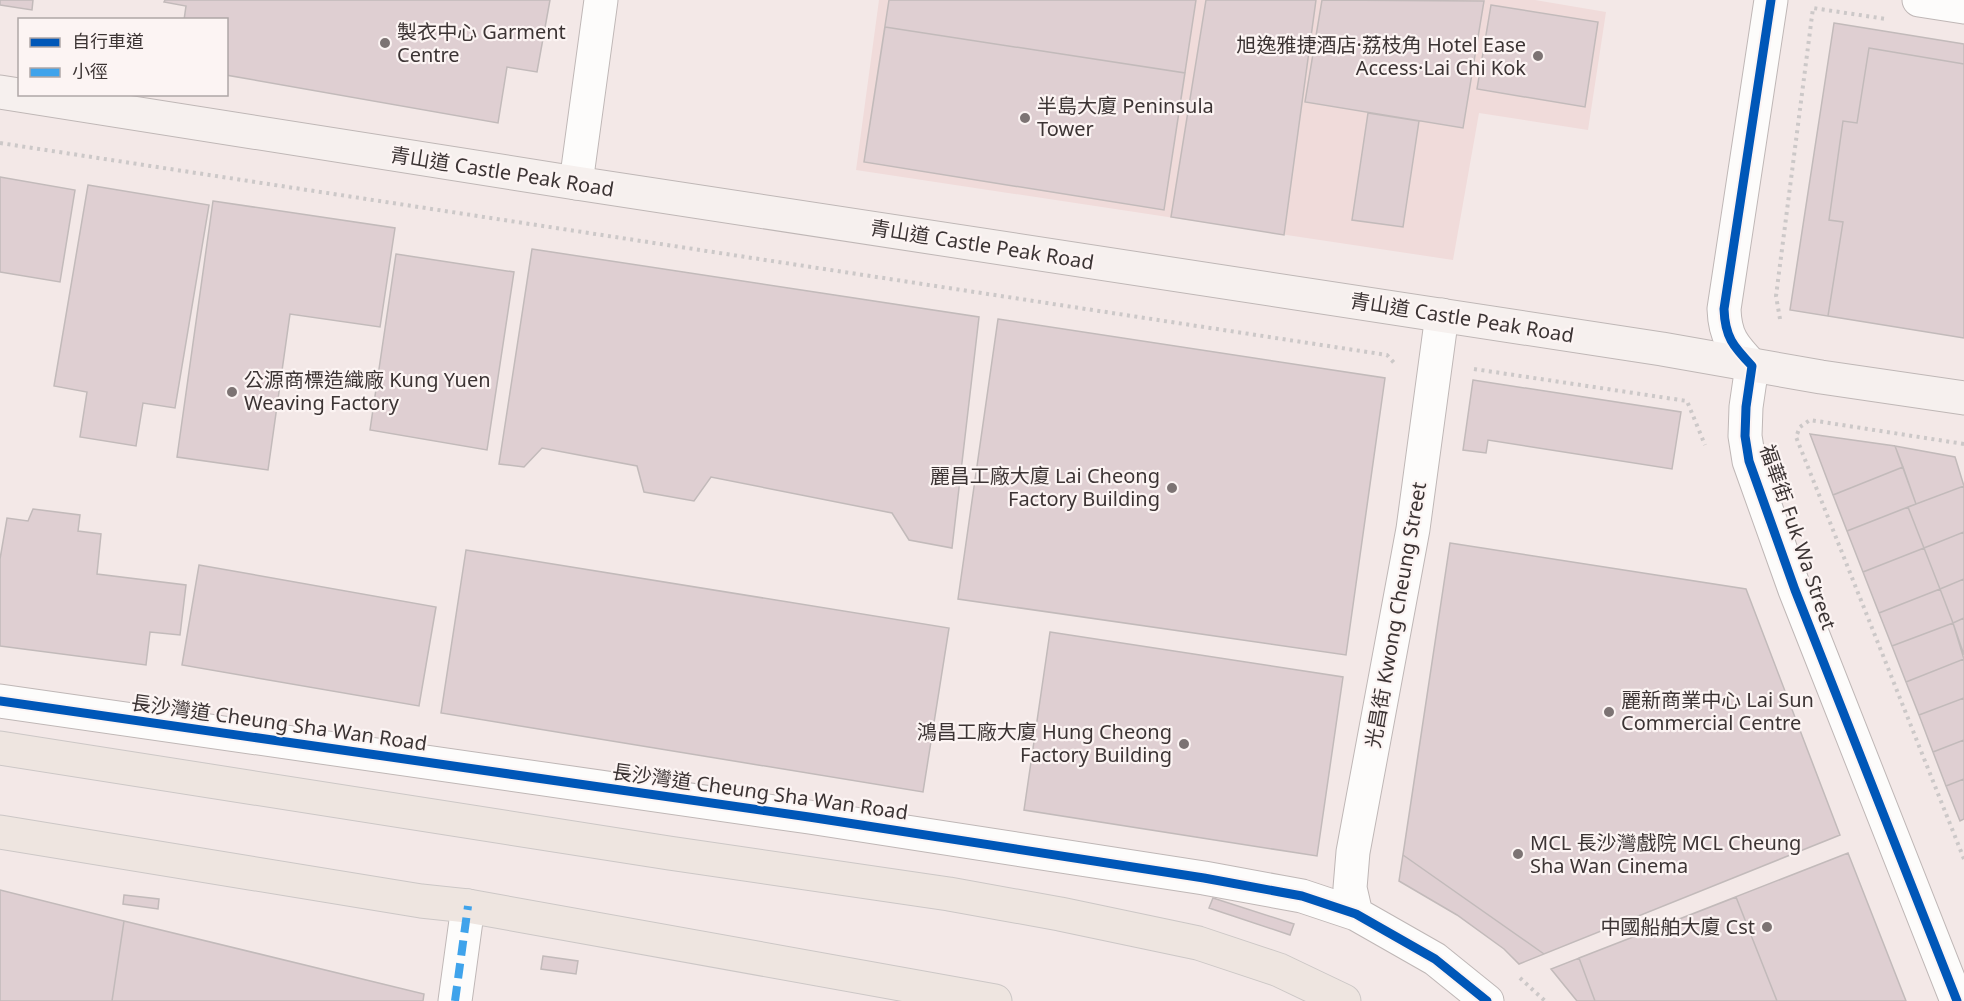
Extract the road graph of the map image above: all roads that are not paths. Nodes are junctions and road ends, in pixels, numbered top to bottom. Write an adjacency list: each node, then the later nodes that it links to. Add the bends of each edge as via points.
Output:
1 (601, 0): 8 (street)
2 (1771, 0): 10 (street, via 1724,309 1732,345)
3 (1919, 0): 4 (street)
4 (1964, 7)
5 (0, 92): 6 (main road, 青山道 Castle Peak Road)
6 (18, 95)
7 (25, 96): 8 (main road, 青山道 Castle Peak Road)
8 (576, 183): 9 (main road, 青山道 Castle Peak Road)
9 (1442, 315): 10 (main road, 青山道 Castle Peak Road); 16 (street, 光昌街 Kwong Cheung Street, via 1413,529 1353,852 1350,888)
10 (1752, 366): 11 (main road, 青山道 Castle Peak Road); 21 (street, 福華街 Fuk Wa Street, via 1745,427 1749,461 1795,590)
11 (1964, 398)
12 (0, 701): 16 (street, 長沙灣道 Cheung Sha Wan Road, via 1204,878 1302,896)
13 (0, 748): 19 (main road, via 1060,914 1198,943 1279,970)
14 (0, 832): 15 (main road)
15 (468, 906): 17 (street); 18 (main road)
16 (1356, 914): 20 (street, 長沙灣道 Cheung Sha Wan Road, via 1435,959)
17 (455, 1001)
18 (995, 1001)
19 (1344, 1001)
20 (1487, 1001)
21 (1957, 1001)

